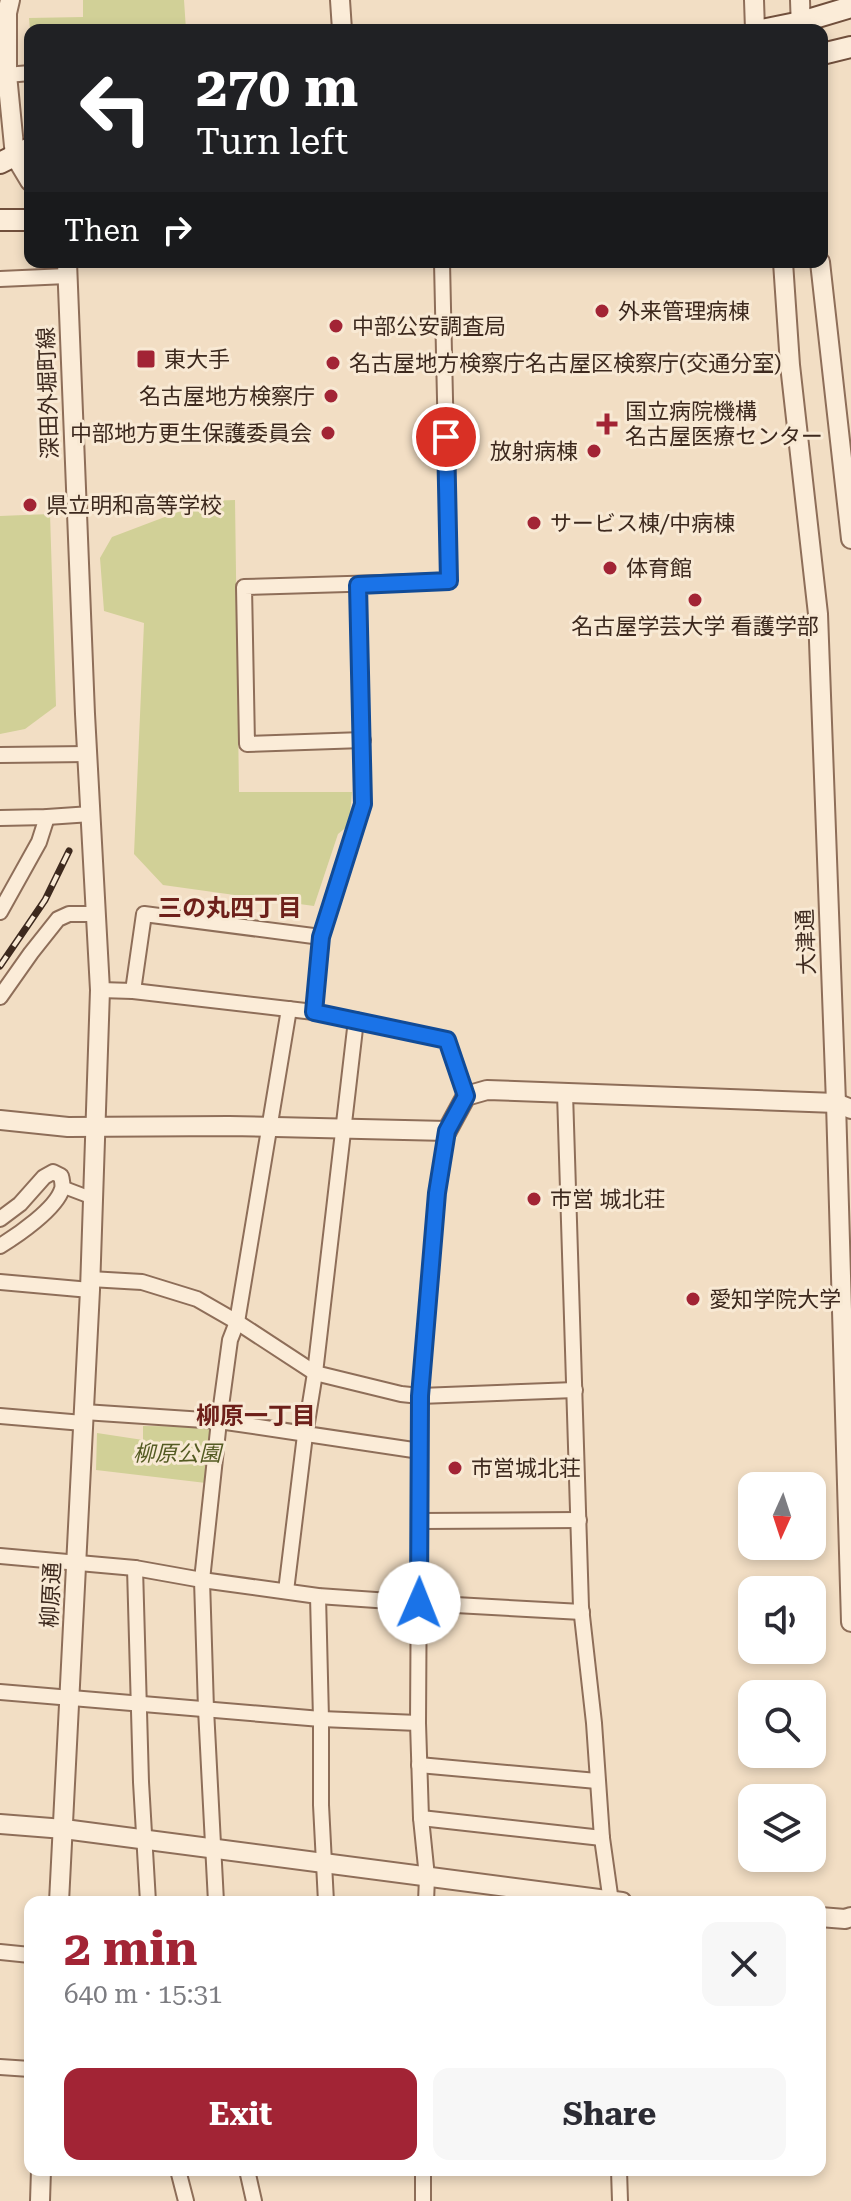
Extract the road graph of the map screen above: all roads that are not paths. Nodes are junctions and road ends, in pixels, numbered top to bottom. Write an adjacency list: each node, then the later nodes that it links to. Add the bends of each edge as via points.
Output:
1 (10, 0): 13 (street)
2 (340, 0): 6 (street)
3 (754, 0): 7 (street)
4 (800, 0): 8 (street)
5 (851, 7): 9 (main road)
6 (342, 24)
7 (755, 24)
8 (801, 24)
9 (806, 24)
10 (851, 47): 11 (main road)
11 (828, 53)
12 (24, 74): 13 (street)
13 (7, 75): 14 (street)
14 (15, 156)
15 (0, 220): 16 (main road)
16 (24, 220)
17 (442, 268): 23 (street, via 449,581)
18 (783, 268): 41 (street, 大津通, via 818,614)
19 (821, 268): 22 (street)
20 (67, 269): 21 (street); 25 (street, 深田外堀町線)
21 (0, 279)
22 (851, 539)
23 (358, 585): 24 (street); 24 (street, via 244,587 247,744)
24 (363, 740): 32 (street, via 363,804)
25 (88, 754): 26 (street); 27 (street, 深田外堀町線)
26 (0, 755)
27 (91, 814): 28 (street); 31 (street, 深田外堀町線)
28 (47, 817): 29 (street); 30 (street)
29 (0, 818)
30 (1, 910)
31 (97, 914): 33 (street, 深田外堀町線); 35 (street, via 58,919)
32 (321, 937): 34 (street, via 144,914); 37 (street)
33 (100, 990): 34 (street); 43 (street, 柳原通)
34 (133, 991): 36 (street)
35 (0, 997)
36 (289, 1009): 37 (street); 44 (street)
37 (314, 1012): 38 (street)
38 (356, 1020): 40 (street, via 447,1040); 45 (street)
39 (565, 1093): 40 (street, via 487,1090); 41 (street); 55 (street)
40 (466, 1096): 46 (street)
41 (844, 1106): 72 (street, 大津通)
42 (0, 1120): 43 (street)
43 (95, 1125): 44 (street); 48 (street, 柳原通)
44 (270, 1128): 45 (street); 53 (street)
45 (342, 1130): 46 (street); 54 (street)
46 (447, 1131): 56 (street)
47 (63, 1187): 48 (street); 49 (street, via 61,1176 53,1172); 50 (street, via 34,1222)
48 (92, 1198): 52 (street, 柳原通)
49 (0, 1219)
50 (0, 1246)
51 (0, 1282): 52 (street)
52 (90, 1284): 53 (street, via 142,1282 197,1299); 58 (street, 柳原通)
53 (237, 1322): 54 (street); 59 (street)
54 (315, 1373): 56 (street); 60 (street)
55 (575, 1390): 56 (street); 62 (street)
56 (420, 1396): 61 (street)
57 (0, 1416): 58 (street)
58 (84, 1417): 59 (street); 65 (street, 柳原通)
59 (219, 1421): 60 (street); 67 (street)
60 (305, 1435): 61 (street); 68 (street)
61 (420, 1451): 63 (street)
62 (579, 1520): 63 (street); 71 (street)
63 (420, 1521): 70 (street)
64 (0, 1556): 65 (street)
65 (76, 1563): 66 (street); 74 (street, 柳原通)
66 (135, 1568): 67 (street); 75 (street)
67 (202, 1580): 68 (street); 76 (street)
68 (286, 1591): 69 (street)
69 (318, 1596): 70 (street); 77 (street)
70 (419, 1603): 71 (street); 78 (street)
71 (582, 1612): 80 (street)
72 (851, 1622)
73 (0, 1692): 74 (street)
74 (70, 1697): 75 (street); 83 (street, 柳原通)
75 (139, 1703): 76 (street); 85 (street)
76 (206, 1709): 77 (street); 86 (street)
77 (321, 1719): 78 (street); 87 (street)
78 (418, 1723): 79 (street)
79 (419, 1765): 80 (street); 81 (street)
80 (597, 1781): 84 (street)
81 (421, 1818): 84 (street); 88 (street)
82 (0, 1824): 83 (street)
83 (64, 1829): 85 (street); 89 (street, 柳原通)
84 (602, 1838): 95 (street)
85 (145, 1840): 86 (street); 90 (street)
86 (213, 1849): 87 (street); 91 (street)
87 (325, 1864): 88 (street); 92 (street)
88 (427, 1877): 93 (street); 94 (street)
89 (59, 1896)
90 (148, 1896)
91 (216, 1896)
92 (326, 1896)
93 (426, 1896)
94 (566, 1896)
95 (609, 1896)
96 (826, 1917): 97 (street)
97 (851, 1917)
98 (0, 1952): 99 (street)
99 (24, 1954)
100 (0, 2067): 101 (street)
101 (24, 2069)
102 (41, 2176): 107 (street)
103 (180, 2176): 108 (street)
104 (248, 2176): 109 (street)
105 (423, 2176): 110 (street)
106 (619, 2176): 111 (street)
107 (40, 2201)
108 (186, 2201)
109 (254, 2201)
110 (423, 2201)
111 (620, 2201)

